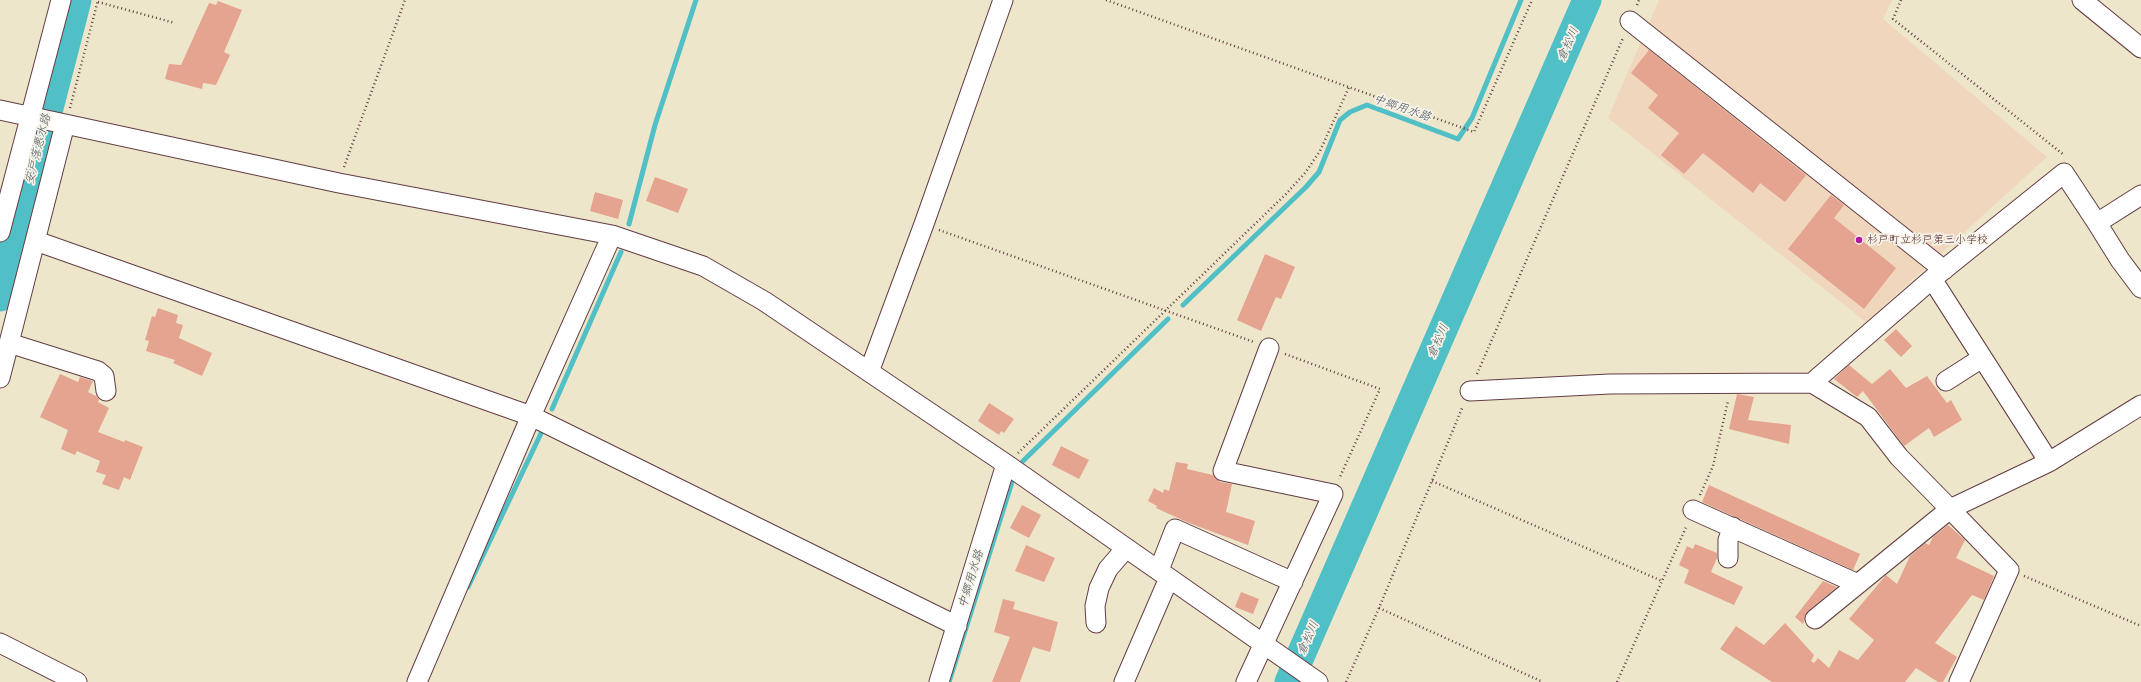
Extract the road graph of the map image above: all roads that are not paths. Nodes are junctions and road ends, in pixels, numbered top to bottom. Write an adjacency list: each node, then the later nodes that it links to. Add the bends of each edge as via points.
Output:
1 (61, 0): 7 (street)
2 (1003, 0): 19 (street)
3 (2082, 0): 5 (street)
4 (1630, 21): 14 (street)
5 (2141, 48)
6 (0, 110): 7 (street)
7 (33, 116): 8 (street); 11 (street)
8 (63, 123): 12 (street, via 339,183); 13 (street)
9 (2141, 195): 10 (street)
10 (2097, 223): 14 (street, via 2064,173); 15 (street)
11 (0, 232)
12 (612, 235): 19 (street, via 703,266 764,301); 26 (street)
13 (36, 241): 16 (street); 26 (street)
14 (1938, 274): 18 (street); 22 (street)
15 (2141, 288)
16 (9, 343): 20 (street); 23 (street, via 98,371 104,376)
17 (1269, 348): 35 (street, via 1223,470 1333,494)
18 (1982, 358): 21 (street); 27 (street)
19 (869, 372): 28 (street)
20 (0, 378)
21 (1946, 382)
22 (1812, 383): 24 (street, via 1610,384); 29 (street, via 1868,417 1899,457)
23 (106, 391)
24 (1470, 391)
25 (2141, 405): 27 (street)
26 (531, 416): 39 (street); 43 (street)
27 (2049, 462): 29 (street)
28 (1006, 464): 32 (street); 39 (street)
29 (1950, 509): 36 (street); 48 (street, via 2009,570)
30 (1693, 510): 31 (street)
31 (1733, 527): 33 (street, via 1728,540); 36 (street)
32 (1126, 548): 34 (street); 38 (street, via 1108,569 1099,588 1095,606)
33 (1728, 558)
34 (1164, 574): 35 (street, via 1176,529); 41 (street); 45 (street)
35 (1293, 582): 41 (street)
36 (1858, 584): 37 (street)
37 (1815, 619)
38 (1096, 623)
39 (956, 626): 44 (street)
40 (0, 643): 42 (street)
41 (1265, 645): 46 (street); 47 (street)
42 (66, 679)
43 (417, 682)
44 (939, 682)
45 (1124, 682)
46 (1246, 682)
47 (1318, 682)
48 (1959, 682)

